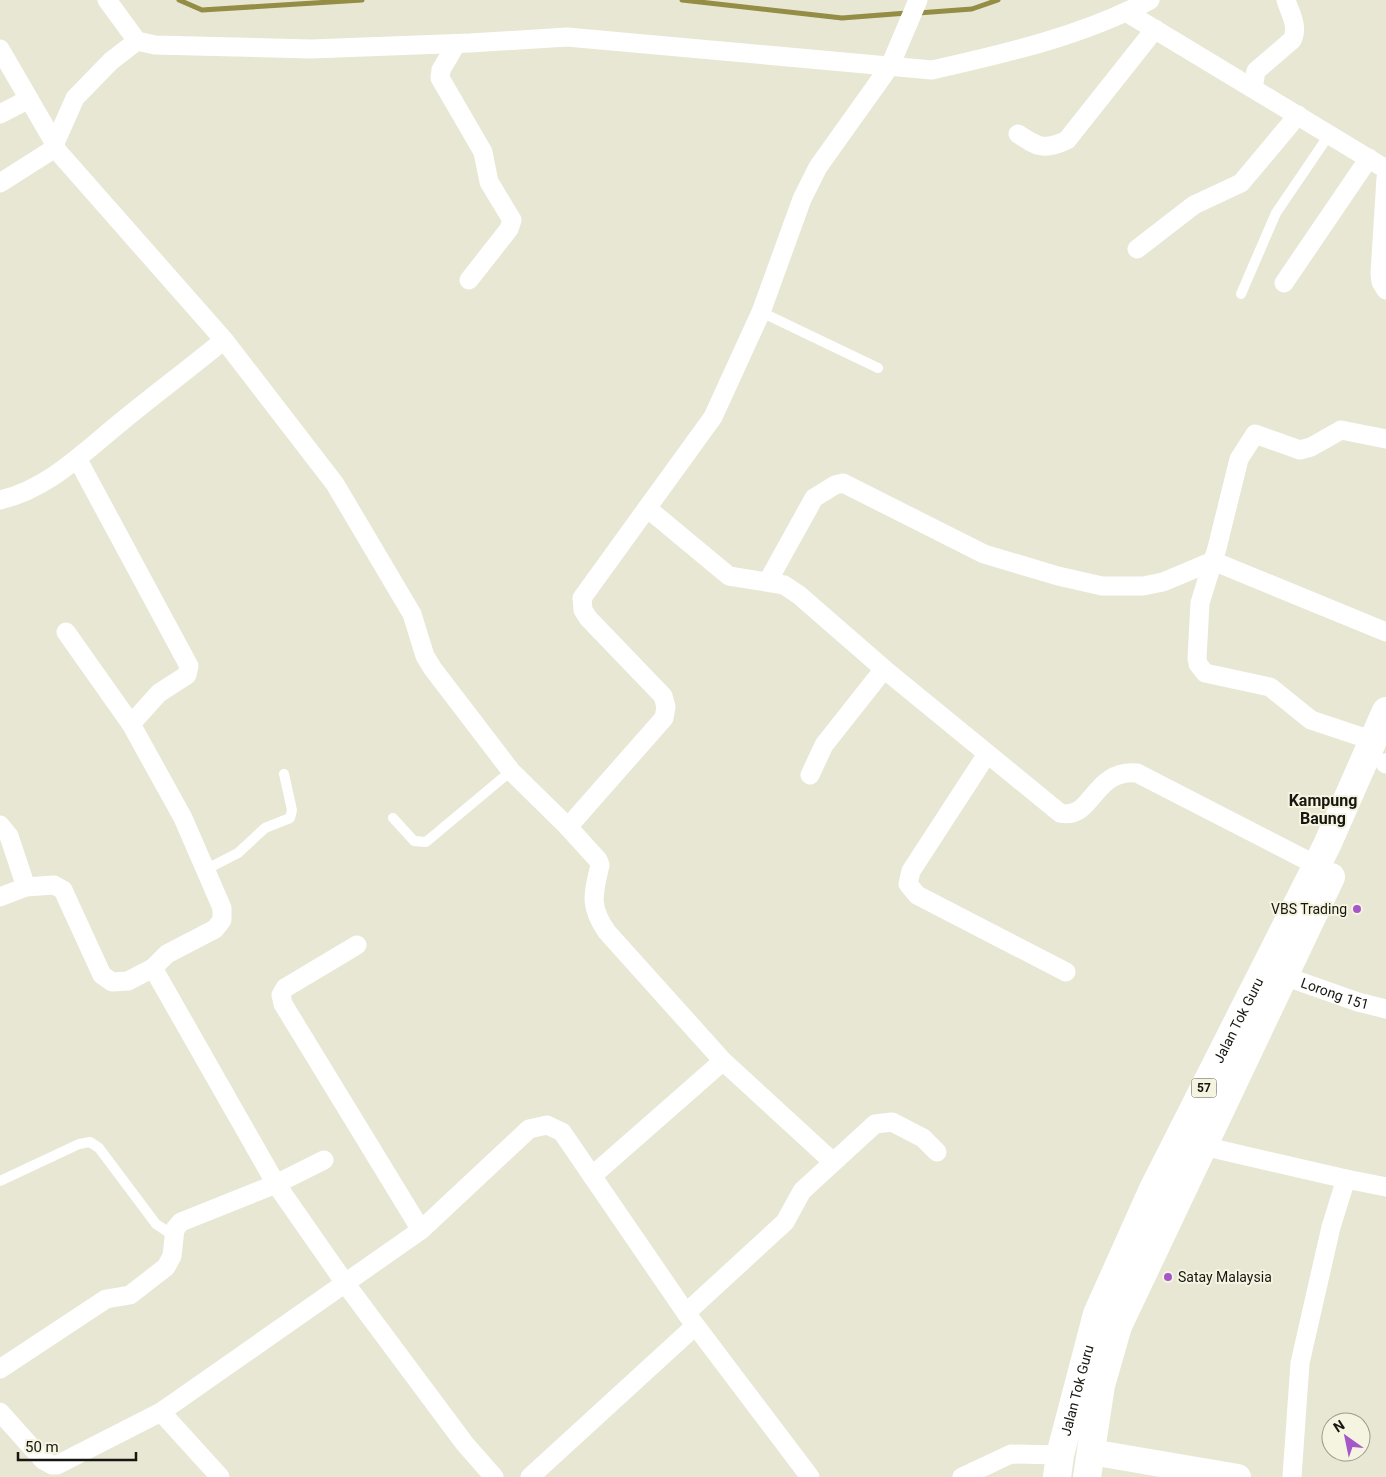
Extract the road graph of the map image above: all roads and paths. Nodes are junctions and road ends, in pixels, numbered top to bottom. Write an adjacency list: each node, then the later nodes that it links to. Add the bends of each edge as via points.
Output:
1 (107, 0): 7 (street)
2 (918, 0): 10 (street)
3 (1150, 0): 5 (street)
4 (1286, 0): 11 (street, via 1296,28 1295,35 1256,71)
5 (1126, 12): 6 (street); 10 (street, via 1060,38 932,70)
6 (1155, 29): 11 (street); 15 (street, via 1068,140 1053,147 1038,146)
7 (137, 41): 8 (street, via 155,45 311,49); 17 (street, via 111,60 75,98)
8 (456, 44): 10 (street, via 567,37); 23 (street, via 441,70 440,78 484,154 489,182 512,220 509,229)
9 (0, 49): 12 (street)
10 (892, 61): 27 (street, via 818,167 802,199)
11 (1253, 88): 14 (street)
12 (29, 99): 13 (street); 17 (street)
13 (0, 114)
14 (1298, 116): 16 (street); 22 (street, via 1242,182 1191,207)
15 (1018, 134)
16 (1329, 135): 18 (street); 26 (lane, via 1276,213)
17 (55, 146): 21 (street); 28 (street)
18 (1369, 158): 19 (street); 24 (street)
19 (1386, 169)
20 (1386, 178): 25 (street, via 1380,273)
21 (0, 183)
22 (1137, 249)
23 (468, 280)
24 (1284, 283)
25 (1386, 290)
26 (1241, 294)
27 (761, 312): 29 (lane); 33 (street, via 713,416)
28 (224, 340): 31 (street); 43 (street, via 335,484 412,614 429,662)
29 (878, 368)
30 (1386, 439): 34 (street, via 1341,430 1300,450 1254,434 1239,459)
31 (78, 460): 32 (street, via 25,493); 40 (street, via 189,666 187,674 159,693)
32 (0, 499)
33 (647, 508): 35 (street, via 722,572); 48 (street, via 588,587 582,605 588,618 662,696 666,707 664,718)
34 (1213, 561): 35 (street, via 1163,582 1143,586 1102,586 984,554 840,483 813,500); 37 (street); 42 (street, via 1200,603 1197,658 1200,670 1270,687 1311,720)
35 (768, 582): 38 (street, via 784,585 798,595)
36 (66, 632): 40 (street)
37 (1386, 632)
38 (884, 669): 41 (street); 45 (street, via 824,745)
39 (1386, 711): 42 (main road, Jalan Tok Guru / 57)
40 (131, 724): 50 (street, via 183,818)
41 (987, 754): 49 (street, via 1060,813 1076,813 1111,777 1138,773); 55 (street, via 911,871 908,884 917,895)
42 (1383, 757): 49 (main road, Jalan Tok Guru / 57); 56 (main road, Jalan Tok Guru / 57)
43 (511, 771): 46 (lane, via 426,842 414,841); 48 (street)
44 (284, 774): 50 (lane, via 292,810 290,818 266,828 238,853)
45 (810, 775)
46 (393, 818)
47 (0, 825): 51 (street, via 9,836)
48 (568, 827): 58 (street, via 600,865 593,895 596,916)
49 (1316, 865): 76 (main road, Jalan Tok Guru / 57, via 1153,1189 1097,1314)
50 (205, 870): 54 (street, via 222,908 222,920 215,929 167,954)
51 (26, 887): 52 (street); 54 (street, via 54,885 63,890 100,972 107,979 123,983)
52 (0, 897)
53 (357, 945): 68 (street, via 285,988 281,995 283,1004)
54 (153, 968): 66 (street)
55 (1066, 972)
56 (1284, 976): 57 (street, Lorong 151); 59 (main road, Jalan Tok Guru / 57)
57 (1386, 1010)
58 (723, 1061): 62 (street); 63 (street)
59 (1203, 1146): 64 (street); 75 (main road, Jalan Tok Guru / 57, via 1118,1326 1101,1385)
60 (937, 1152): 62 (street, via 924,1138 886,1121 875,1124)
61 (324, 1160): 66 (street)
62 (833, 1162): 71 (street, via 802,1191 786,1222)
63 (592, 1176): 68 (street, via 562,1132 547,1126 529,1129); 71 (street)
64 (1346, 1179): 67 (street); 84 (street, via 1331,1227 1300,1362)
65 (0, 1181): 69 (lane, via 79,1144 90,1142 106,1157 156,1224)
66 (276, 1184): 69 (street, via 184,1220 177,1225); 70 (street)
67 (1386, 1187)
68 (421, 1230): 70 (street)
69 (174, 1236): 72 (street, via 169,1264 134,1293 106,1299)
70 (345, 1283): 74 (street); 79 (street, via 465,1444)
71 (691, 1320): 80 (street); 81 (street)
72 (0, 1369)
73 (0, 1412): 74 (street, via 42,1460 58,1465)
74 (161, 1412): 78 (street)
75 (1089, 1464): 77 (street)
76 (1059, 1466): 82 (street, via 1011,1454)
77 (1197, 1473): 83 (street)
78 (220, 1477)
79 (494, 1477)
80 (530, 1477)
81 (810, 1477)
82 (962, 1477)
83 (1238, 1477)
84 (1292, 1477)

